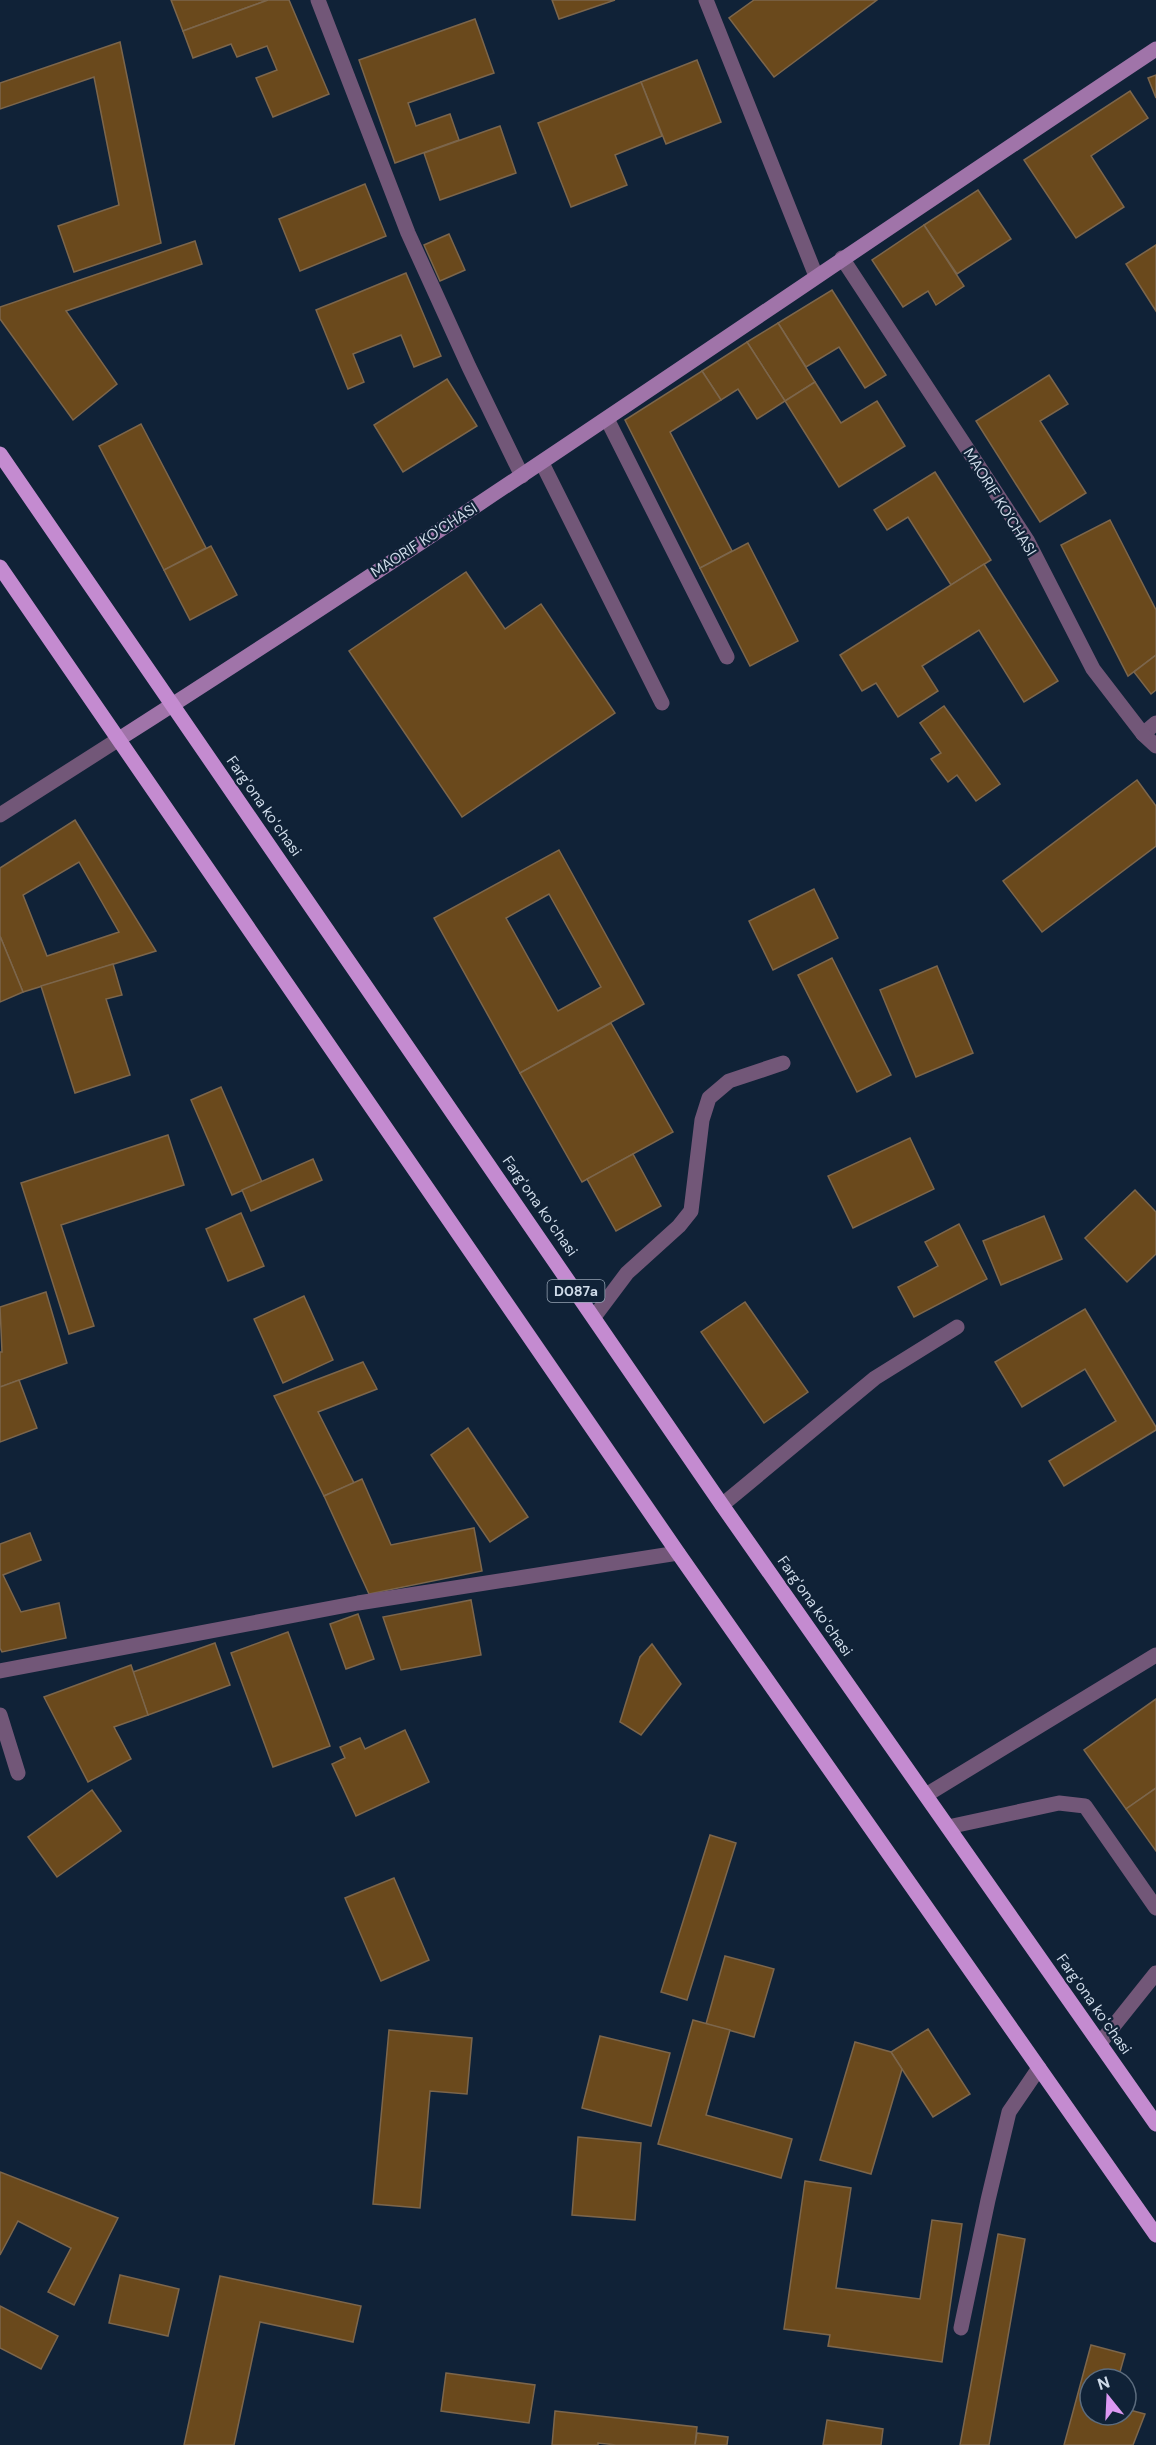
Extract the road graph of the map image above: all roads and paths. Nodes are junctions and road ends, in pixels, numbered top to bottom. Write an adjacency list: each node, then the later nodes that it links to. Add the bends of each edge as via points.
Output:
1 (318, 0): 9 (street, via 408,233)
2 (706, 0): 5 (street)
3 (1156, 49): 4 (street, MAORIF KO'CHASI)
4 (842, 258): 5 (street, MAORIF KO'CHASI); 15 (street, MAORIF KO'CHASI, via 1027,540 1093,669)
5 (816, 276): 6 (street, MAORIF KO'CHASI)
6 (607, 419): 8 (street, MAORIF KO'CHASI); 11 (street)
7 (0, 454): 13 (main road, Fargʻona koʻchasi / D087a)
8 (542, 463): 9 (street, MAORIF KO'CHASI); 12 (street)
9 (522, 476): 13 (street, MAORIF KO'CHASI)
10 (0, 567): 16 (main road)
11 (727, 657)
12 (662, 703)
13 (172, 705): 16 (street, MAORIF KO'CHASI); 20 (main road, Fargʻona koʻchasi / D087a)
14 (1156, 723): 15 (street)
15 (1143, 734): 17 (street, MAORIF KO'CHASI)
16 (119, 739): 18 (street, MAORIF KO'CHASI); 23 (main road)
17 (1156, 746)
18 (0, 815)
19 (783, 1063): 20 (street, via 729,1082 709,1098 702,1120 691,1211 627,1272)
20 (594, 1317): 22 (main road, Fargʻona koʻchasi / D087a)
21 (957, 1327): 22 (street, via 875,1378)
22 (722, 1504): 28 (main road, Fargʻona koʻchasi / D087a)
23 (678, 1553): 25 (street, via 358,1603); 33 (main road)
24 (1156, 1655): 28 (street)
25 (0, 1671)
26 (0, 1715): 27 (street)
27 (18, 1773)
28 (926, 1796): 29 (main road, Fargʻona koʻchasi / D087a)
29 (948, 1827): 30 (street, via 1059,1803 1085,1806); 32 (main road, Fargʻona koʻchasi / D087a)
30 (1156, 1908)
31 (1156, 1973): 32 (street)
32 (1100, 2043): 34 (main road, Fargʻona koʻchasi / D087a)
33 (1039, 2068): 35 (main road); 36 (street, via 1009,2112)
34 (1156, 2124)
35 (1156, 2235)
36 (961, 2328)

